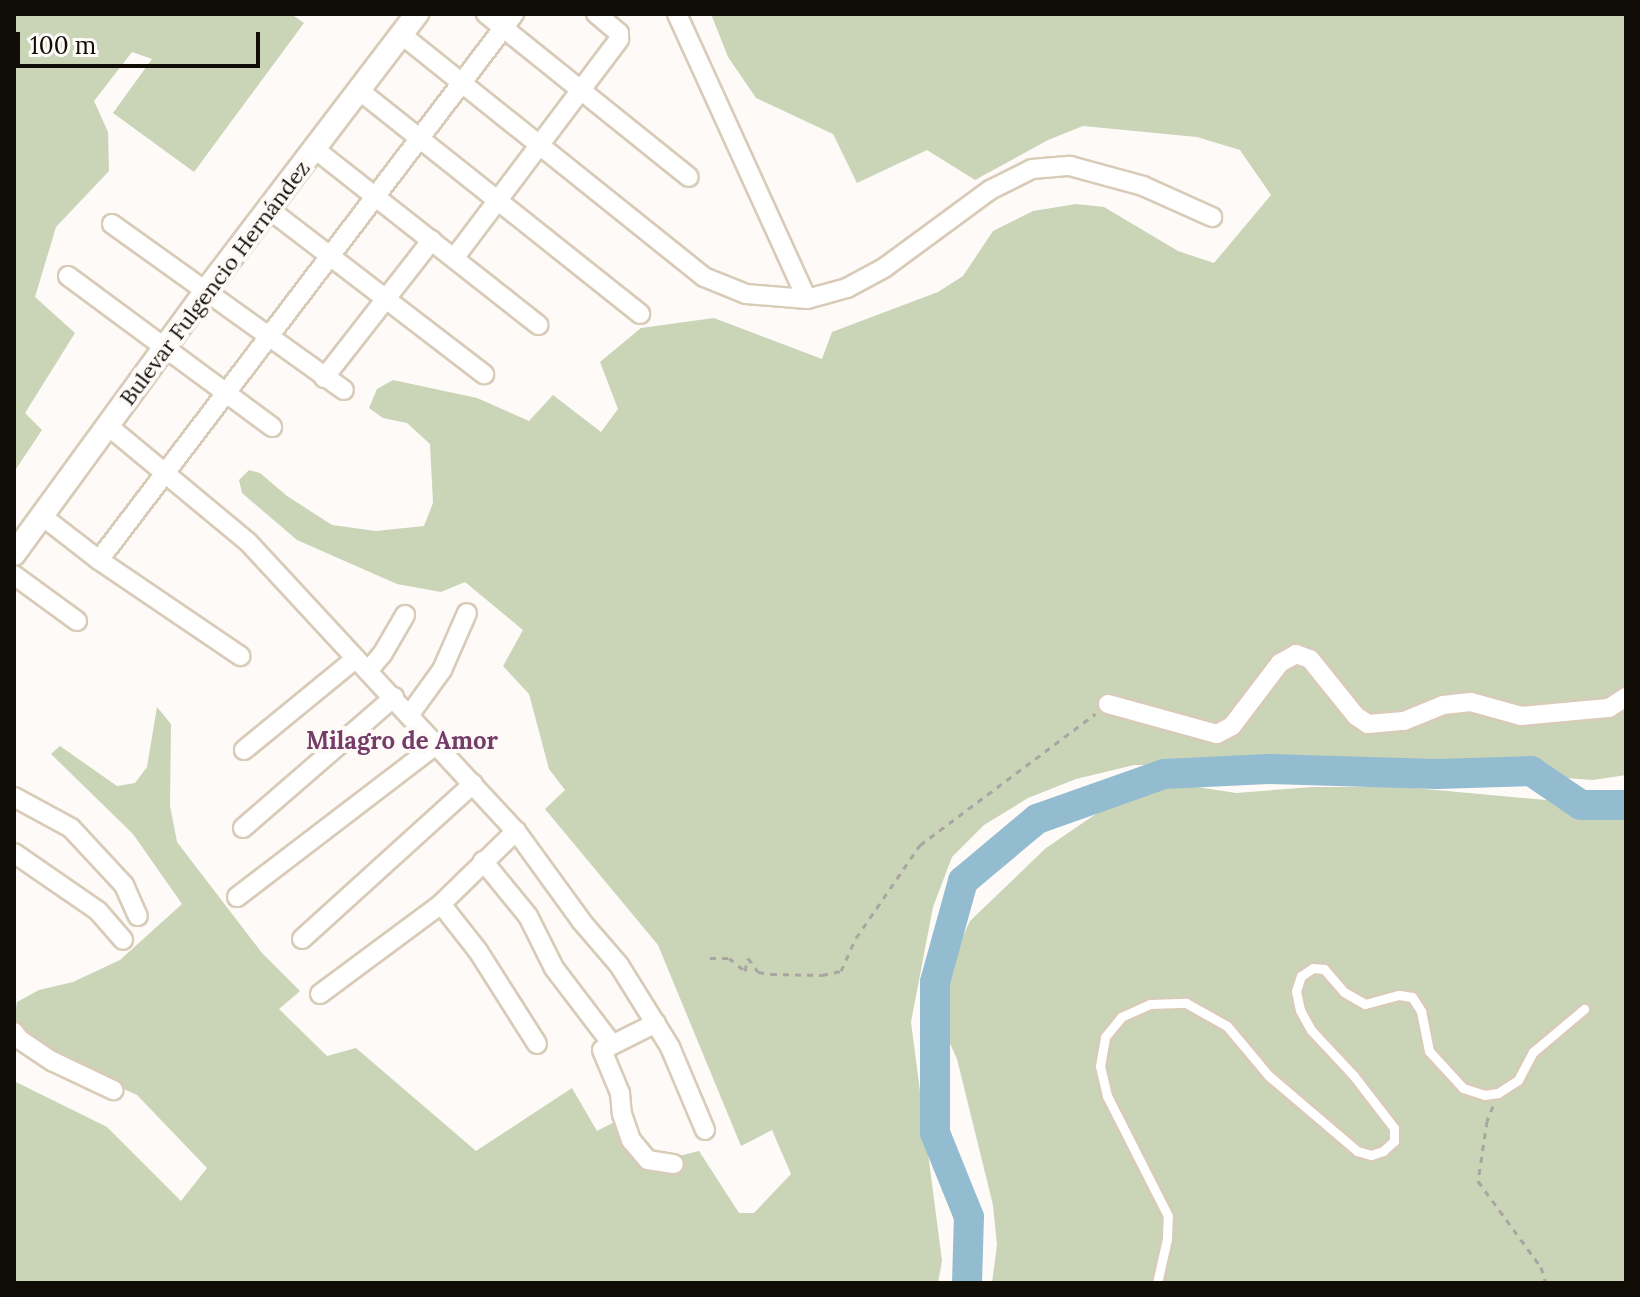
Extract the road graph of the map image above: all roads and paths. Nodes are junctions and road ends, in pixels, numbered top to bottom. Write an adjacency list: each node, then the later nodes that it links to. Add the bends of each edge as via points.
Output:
1 (417, 14): 6 (street, Bulevar Fulgencio Hernández)
2 (486, 14): 5 (street)
3 (596, 14): 9 (street, via 619,33 619,39)
4 (677, 14): 24 (street)
5 (509, 21): 7 (street); 9 (street)
6 (402, 35): 7 (street); 8 (street, Bulevar Fulgencio Hernández)
7 (463, 84): 10 (street); 11 (street)
8 (360, 91): 10 (street); 12 (street, Bulevar Fulgencio Hernández)
9 (582, 91): 11 (street); 13 (street)
10 (421, 140): 14 (street); 15 (street)
11 (540, 146): 15 (street); 24 (street, via 704,277 746,294)
12 (316, 150): 14 (street); 16 (street, Bulevar Fulgencio Hernández)
13 (689, 177)
14 (377, 197): 19 (street); 20 (street)
15 (499, 201): 21 (street); 26 (street)
16 (270, 210): 20 (street); 23 (street, Bulevar Fulgencio Hernández)
17 (1212, 217): 24 (street, via 1143,186 1070,166 1032,169 990,190 884,268 847,288)
18 (112, 224): 23 (street)
19 (432, 240): 21 (street); 25 (street)
20 (329, 255): 25 (street); 28 (street)
21 (455, 257): 27 (street)
22 (68, 276): 29 (street)
23 (205, 292): 28 (street); 29 (street, Bulevar Fulgencio Hernández)
24 (807, 299)
25 (388, 300): 30 (street); 31 (street)
26 (640, 314)
27 (538, 325)
28 (268, 338): 31 (street); 33 (street)
29 (164, 348): 33 (street); 34 (street, Bulevar Fulgencio Hernández)
30 (484, 374)
31 (324, 378): 32 (street)
32 (344, 390)
33 (227, 394): 35 (street); 36 (street)
34 (107, 425): 36 (street); 37 (street, Bulevar Fulgencio Hernández)
35 (272, 427)
36 (167, 473): 39 (street); 45 (street, via 248,542)
37 (42, 516): 38 (street, Bulevar Fulgencio Hernández); 39 (street)
38 (14, 554)
39 (99, 560): 44 (street)
40 (14, 575): 43 (street)
41 (467, 613): 49 (street, via 442,670)
42 (405, 615): 45 (street, via 383,653)
43 (77, 621)
44 (240, 656)
45 (361, 665): 46 (street); 51 (street)
46 (394, 697): 49 (street); 54 (street)
47 (1626, 697): 48 (street, via 1609,708 1521,716 1471,702 1443,705 1404,721 1368,724 1310,659 1296,654 1280,663 1232,726 1217,734)
48 (1108, 704): 63 (path, via 920,845 856,938 841,971 771,974 758,972 748,958 745,971 729,958)
49 (410, 714): 50 (street)
50 (436, 745): 52 (street); 58 (street)
51 (244, 750)
52 (473, 784): 55 (street); 61 (street)
53 (14, 797): 60 (street, via 71,828 124,885)
54 (243, 828)
55 (516, 831): 57 (street); 66 (street, via 619,965)
56 (14, 853): 62 (street, via 98,911)
57 (483, 861): 59 (street); 69 (street, via 528,916 554,968)
58 (237, 897)
59 (441, 904): 64 (street); 68 (street)
60 (138, 916)
61 (302, 939)
62 (123, 940)
63 (710, 958)
64 (320, 994)
65 (1584, 1009): 71 (lane, via 1533,1052 1518,1080)
66 (656, 1023): 69 (street); 72 (street)
67 (14, 1032): 70 (street, via 52,1061)
68 (537, 1044)
69 (612, 1044): 73 (street, via 602,1050 631,1140 648,1160)
70 (113, 1090)
71 (1498, 1093): 74 (lane, via 1463,1088 1444,1071 1429,1051 1421,1011 1412,997 1365,1004 1344,992 1324,969 1313,968 1301,976 1296,991 1300,1010 1394,1128 1394,1141 1371,1155 1340,1138 1269,1076 1227,1026 1200,1010 1186,1003 1150,1004 1121,1017 1105,1037 1100,1066 1107,1096 1168,1216); 75 (path, via 1487,1121 1478,1181 1541,1267)
72 (705, 1130)
73 (674, 1164)
74 (1157, 1283)
75 (1546, 1283)

